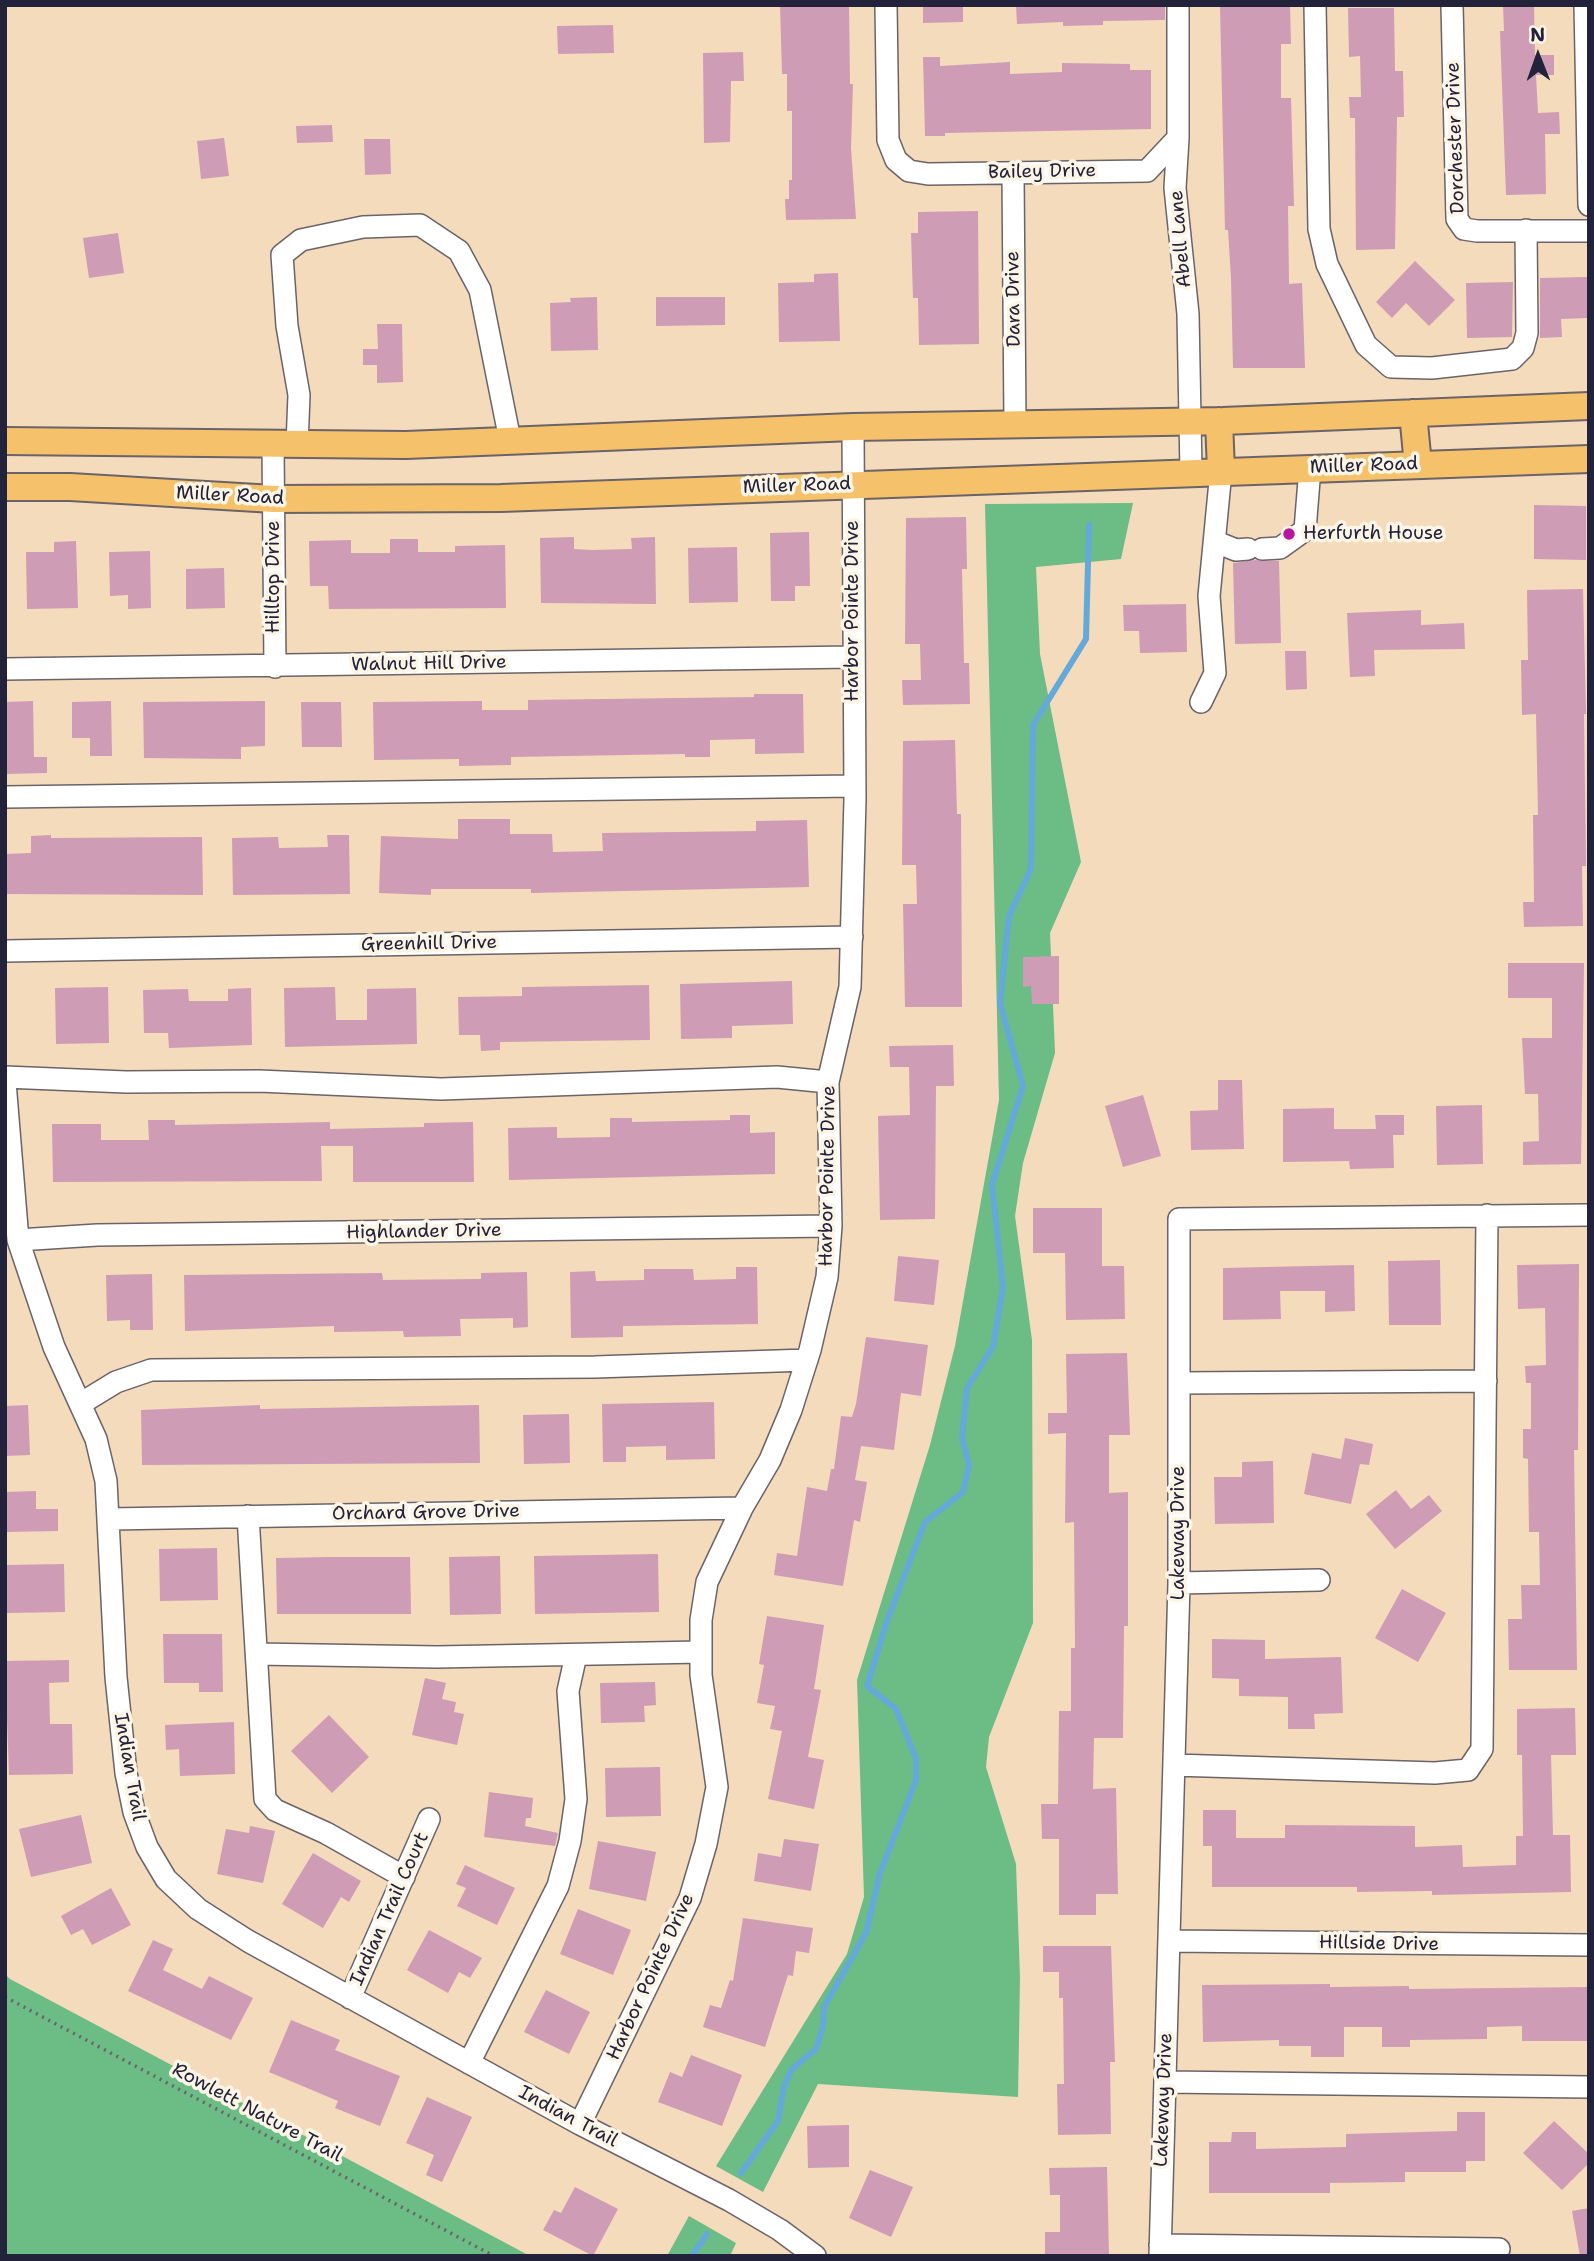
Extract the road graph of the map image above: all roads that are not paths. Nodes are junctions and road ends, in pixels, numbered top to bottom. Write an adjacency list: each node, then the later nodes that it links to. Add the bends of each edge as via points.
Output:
1 (886, 5): 7 (street, Bailey Drive, via 888,140 896,160 909,171 928,174)
2 (1178, 5): 6 (street, Abell Lane)
3 (1315, 5): 9 (street, via 1320,229 1327,264 1366,345 1391,366 1432,368 1512,359 1523,348 1527,333)
4 (1452, 5): 9 (street, Dorchester Drive, via 1457,219 1464,229)
5 (1585, 5): 8 (street)
6 (1178, 138): 7 (street, Bailey Drive, via 1147,171); 13 (street, Abell Lane, via 1175,188 1188,314)
7 (1013, 173): 15 (street, Dara Drive)
8 (1589, 205)
9 (1526, 230): 10 (street, Dorchester Drive)
10 (1589, 231)
11 (1589, 406): 12 (main road)
12 (1413, 413): 14 (main road); 21 (main road)
13 (1190, 421): 14 (main road); 15 (main road); 24 (street, Abell Lane)
14 (1219, 421): 23 (main road)
15 (1015, 425): 16 (main road)
16 (853, 427): 17 (main road); 25 (street, Harbor Pointe Drive)
17 (510, 440): 19 (main road); 19 (street, Hilltop Drive, via 480,290 459,251 420,225 363,227 301,240 282,255 286,326 299,395)
18 (5, 441): 19 (main road)
19 (285, 445): 27 (street, Hilltop Drive)
20 (1589, 459): 21 (main road, Miller Road)
21 (1418, 464): 22 (main road, Miller Road)
22 (1310, 468): 23 (main road, Miller Road); 28 (street, via 1305,530 1280,548 1236,550)
23 (1221, 471): 24 (main road, Miller Road); 28 (street)
24 (1191, 472): 25 (main road, Miller Road)
25 (853, 484): 27 (main road, Miller Road, via 501,498); 29 (street, Harbor Pointe Drive)
26 (5, 487): 27 (main road, Miller Road)
27 (274, 499): 30 (street, Hilltop Drive)
28 (1216, 542): 32 (street, via 1209,596 1215,673)
29 (853, 657): 30 (street, Walnut Hill Drive); 33 (street, Harbor Pointe Drive)
30 (275, 667): 31 (street, Walnut Hill Drive)
31 (5, 668)
32 (1201, 702)
33 (854, 786): 34 (street); 35 (street, Harbor Pointe Drive)
34 (5, 797)
35 (852, 937): 36 (street, Greenhill Drive); 38 (street, Harbor Pointe Drive, via 850,986)
36 (5, 951)
37 (5, 1080): 38 (street, via 259,1081 441,1089 777,1077); 42 (street, Indian Trail)
38 (828, 1082): 41 (street, Harbor Pointe Drive)
39 (1487, 1215): 40 (street, Lakeway Drive); 44 (street); 45 (street, Lakeway Drive, via 1179,1219)
40 (1589, 1215)
41 (831, 1226): 42 (street, Highlander Drive, via 97,1235); 43 (street, Harbor Pointe Drive, via 827,1277)
42 (18, 1240): 46 (street, Indian Trail, via 54,1347)
43 (807, 1360): 46 (street, via 595,1367 151,1370 116,1381); 47 (street, Harbor Pointe Drive, via 770,1460)
44 (1486, 1381): 45 (street); 55 (street, via 1482,1749 1468,1770)
45 (1179, 1383): 51 (street, Lakeway Drive)
46 (80, 1404): 49 (street, Indian Trail, via 96,1439)
47 (741, 1508): 48 (street, Orchard Grove Drive); 52 (street, Harbor Pointe Drive, via 707,1582)
48 (248, 1516): 49 (street, Orchard Grove Drive); 53 (street)
49 (110, 1519): 60 (street, Indian Trail, via 120,1730 134,1812 147,1847 166,1879 198,1909)
50 (1319, 1580): 51 (street)
51 (1179, 1583): 55 (street, Lakeway Drive)
52 (701, 1652): 54 (street); 64 (street, Harbor Pointe Drive, via 717,1787 706,1844 690,1898)
53 (257, 1654): 54 (street); 57 (street, via 265,1799 275,1810)
54 (576, 1656): 61 (street, via 568,1691 576,1799 570,1841 558,1886)
55 (1174, 1766): 58 (street, Lakeway Drive)
56 (429, 1819): 57 (street, Indian Trail Court)
57 (404, 1877): 60 (street, Indian Trail Court)
58 (1170, 1941): 59 (street, Hillside Drive); 62 (street, Lakeway Drive)
59 (1589, 1945)
60 (350, 1998): 61 (street, Indian Trail)
61 (468, 2063): 64 (street, Indian Trail)
62 (1165, 2082): 63 (street); 66 (street, Lakeway Drive)
63 (1589, 2087)
64 (580, 2124): 68 (street, Indian Trail, via 729,2200)
65 (1499, 2249): 67 (street)
66 (1160, 2250): 67 (street)
67 (1274, 2251)
68 (815, 2256)

